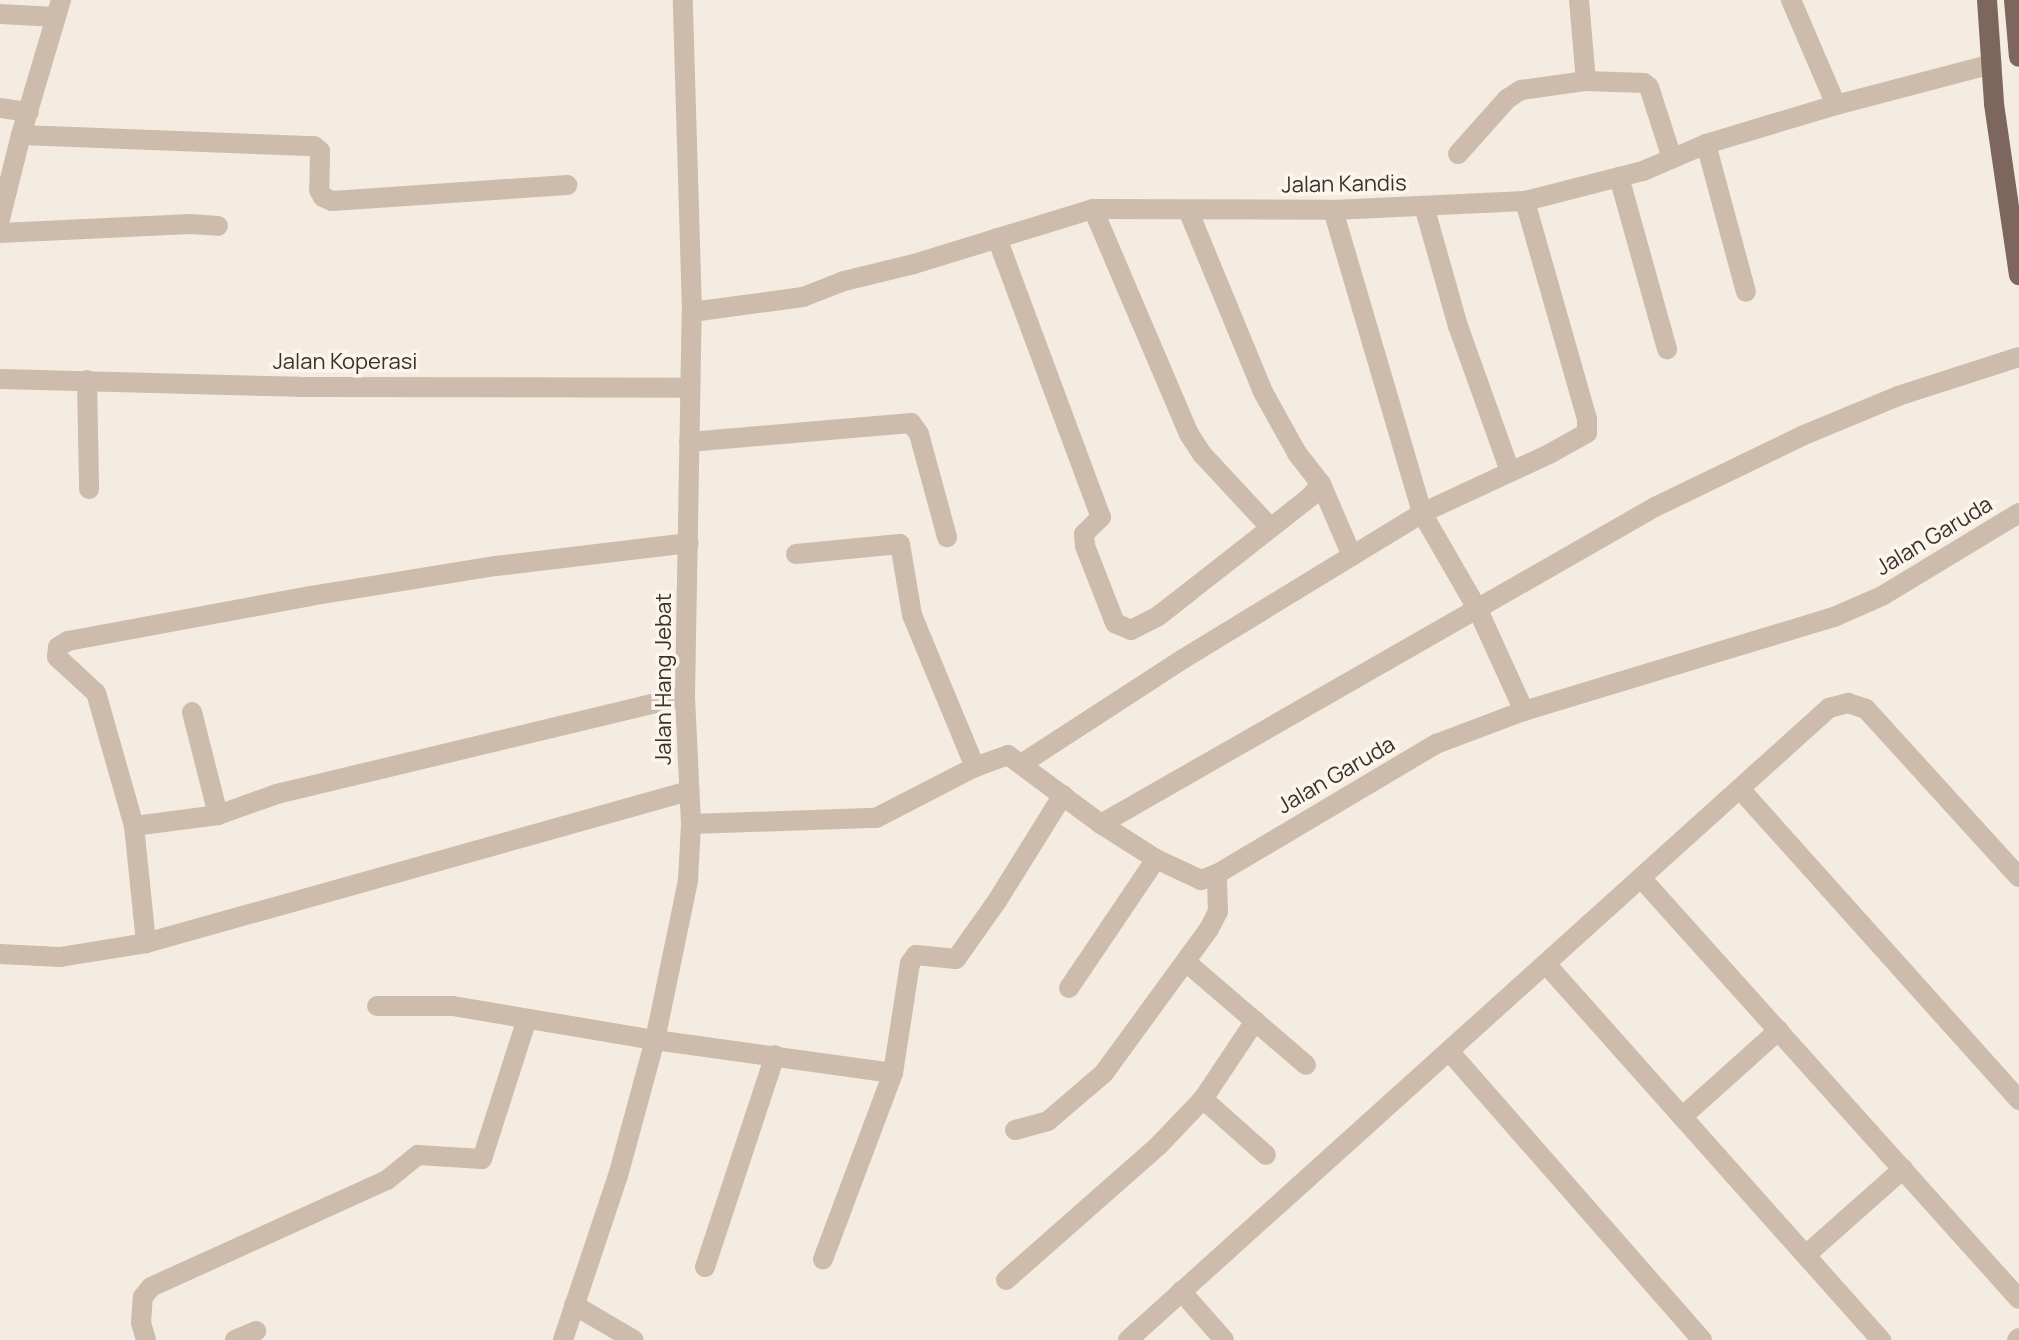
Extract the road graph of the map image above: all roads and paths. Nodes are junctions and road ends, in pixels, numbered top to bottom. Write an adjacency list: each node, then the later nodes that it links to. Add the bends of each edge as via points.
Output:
1 (683, 0): 31 (street, Jalan Hang Jebat)
2 (1579, 0): 10 (street)
3 (1791, 0): 11 (street)
4 (1987, 0): 9 (main road)
5 (2014, 0): 8 (main road)
6 (58, 9): 7 (street); 13 (street)
7 (0, 14)
8 (2019, 57)
9 (1992, 64): 11 (street, Jalan Kandis); 29 (main road)
10 (1586, 81): 16 (street, via 1521,90); 17 (street, via 1649,87)
11 (1836, 105): 15 (street, Jalan Kandis)
12 (0, 108): 13 (street)
13 (29, 112): 14 (street)
14 (21, 135): 19 (street, via 314,146 320,151 319,190 332,201); 25 (street)
15 (1706, 144): 17 (street, Jalan Kandis); 30 (street)
16 (1458, 154)
17 (1672, 158): 18 (street, Jalan Kandis)
18 (1619, 177): 20 (street, Jalan Kandis); 32 (street)
19 (567, 185)
20 (1525, 201): 21 (street, Jalan Kandis); 38 (street, via 1587,426 1580,439)
21 (1424, 206): 24 (street, Jalan Kandis); 38 (street, via 1458,326)
22 (1093, 209): 23 (street, Jalan Kandis); 28 (street, Jalan Kandis); 43 (street, via 1189,434)
23 (1188, 210): 24 (street, Jalan Kandis); 39 (street, via 1263,392)
24 (1333, 210): 41 (street)
25 (0, 219)
26 (218, 226): 27 (street)
27 (0, 233)
28 (997, 238): 31 (street, Jalan Kandis, via 803,297); 43 (street, via 1101,517 1083,539 1115,623 1131,630 1157,617)
29 (2019, 275)
30 (1746, 292)
31 (692, 312): 36 (street, Jalan Hang Jebat)
32 (1667, 349)
33 (2019, 357): 48 (street, via 1898,396 1804,435 1655,507)
34 (0, 379): 35 (street, Jalan Koperasi)
35 (87, 380): 36 (street, Jalan Koperasi, via 300,387); 40 (street)
36 (690, 388): 37 (street, Jalan Hang Jebat)
37 (689, 442): 44 (street, via 911,423 919,434); 45 (street, Jalan Hang Jebat)
38 (1510, 471): 41 (street)
39 (1321, 484): 43 (street); 47 (street)
40 (89, 489)
41 (1422, 513): 47 (street); 48 (street)
42 (2019, 513): 50 (street, Jalan Garuda, via 1882,596 1834,617)
43 (1269, 526)
44 (947, 537)
45 (689, 543): 49 (street, Jalan Hang Jebat); 60 (street, via 481,568 68,641 58,647 57,657 96,693)
46 (796, 554): 53 (street, via 900,544 912,615)
47 (1352, 556): 52 (street)
48 (1478, 610): 50 (street); 59 (street)
49 (685, 696): 55 (street, Jalan Hang Jebat); 57 (street, via 338,779)
50 (1524, 711): 62 (street, Jalan Garuda, via 1436,744)
51 (192, 712): 57 (street)
52 (1023, 763): 53 (street, via 1008,755); 56 (street)
53 (975, 767): 58 (street, via 876,818)
54 (1740, 789): 63 (street, via 1829,708 1856,704); 64 (street); 80 (street)
55 (689, 791): 58 (street, Jalan Hang Jebat); 65 (street)
56 (1063, 795): 59 (street); 78 (street, via 956,959 916,955 910,963)
57 (218, 815): 60 (street)
58 (691, 824): 74 (street, Jalan Hang Jebat, via 688,880)
59 (1101, 824): 61 (street)
60 (134, 826): 65 (street)
61 (1156, 859): 62 (street, via 1201,880); 69 (street)
62 (1217, 874): 67 (street, via 1218,911)
63 (2019, 877)
64 (1642, 879): 68 (street); 73 (street)
65 (146, 943): 66 (street, via 60,957)
66 (0, 954)
67 (1186, 962): 72 (street); 82 (street, via 1104,1073 1048,1121)
68 (1546, 964): 75 (street); 81 (street)
69 (1069, 988)
70 (377, 1006): 71 (street, via 453,1006)
71 (527, 1019): 74 (street); 93 (street, via 482,1159 418,1155 387,1180 151,1287 143,1297)
72 (1255, 1021): 77 (street); 79 (street)
73 (1779, 1030): 81 (street); 84 (street)
74 (655, 1040): 76 (street); 91 (street, Jalan Hang Jebat, via 618,1176)
75 (1449, 1051): 89 (street); 99 (street)
76 (775, 1055): 78 (street); 87 (street)
77 (1306, 1065)
78 (893, 1073): 86 (street)
79 (1203, 1099): 83 (street); 88 (street, via 1160,1144)
80 (2019, 1100)
81 (1682, 1117): 85 (street)
82 (1015, 1130)
83 (1266, 1155)
84 (1903, 1169): 85 (street); 90 (street)
85 (1806, 1255): 100 (street)
86 (823, 1259)
87 (705, 1267)
88 (1006, 1280)
89 (1181, 1291): 97 (street); 98 (street)
90 (2019, 1299)
91 (574, 1305): 95 (street, Jalan Hang Jebat); 96 (street)
92 (256, 1331): 94 (street)
93 (146, 1340)
94 (235, 1340)
95 (563, 1340)
96 (634, 1340)
97 (1128, 1340)
98 (1224, 1340)
99 (1702, 1340)
100 (1881, 1340)

